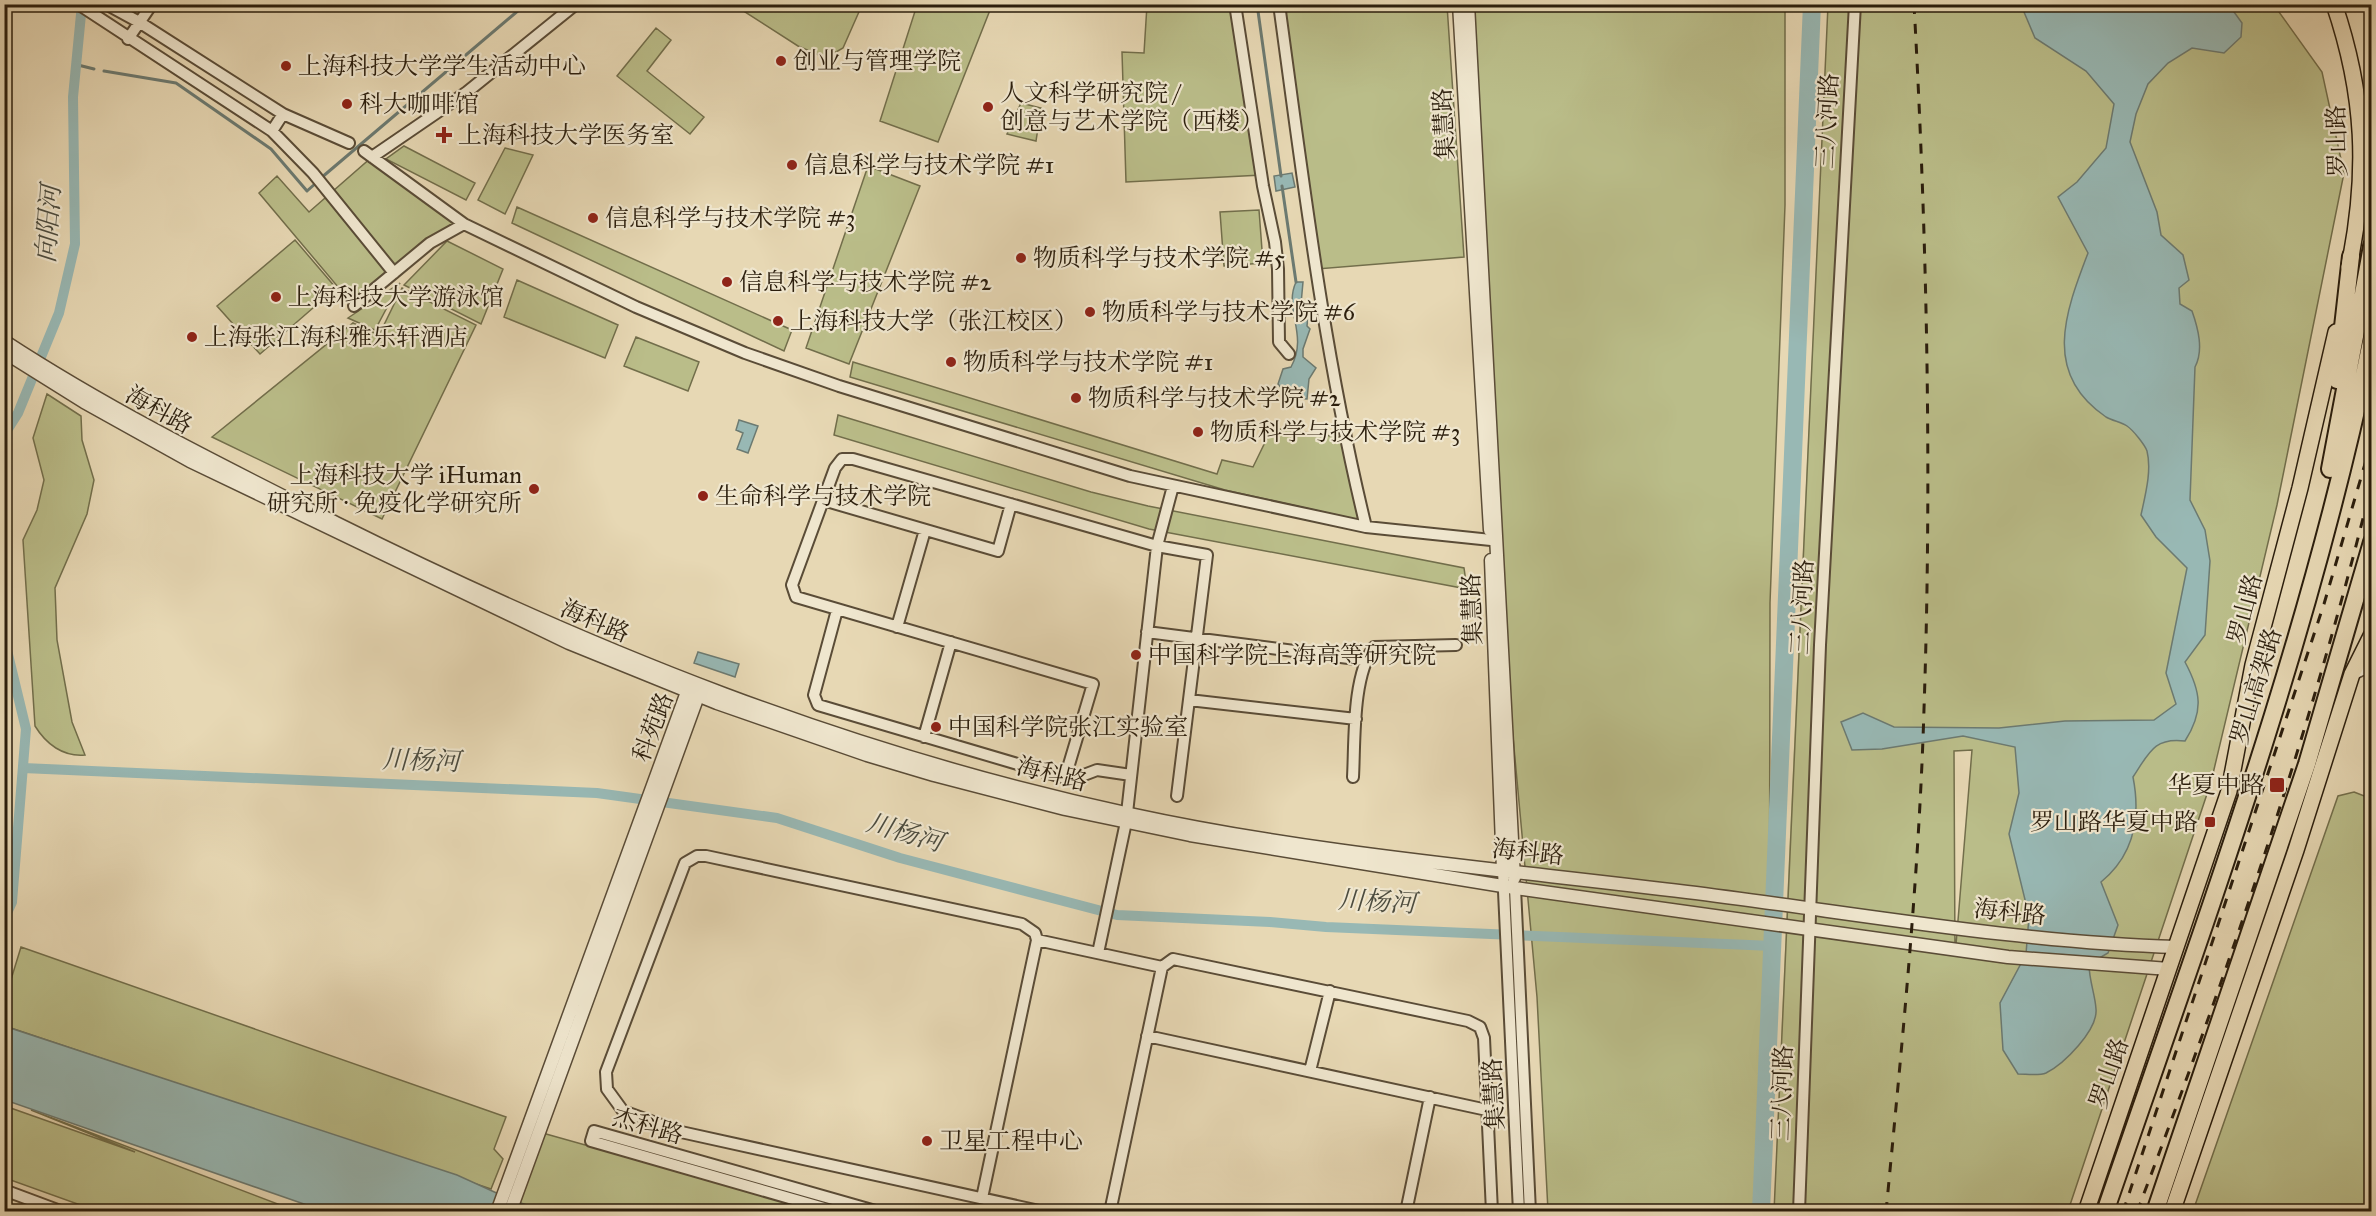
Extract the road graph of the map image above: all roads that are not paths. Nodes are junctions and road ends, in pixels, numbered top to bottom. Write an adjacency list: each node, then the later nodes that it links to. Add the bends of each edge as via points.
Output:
1 (78, 4): 12 (street)
2 (106, 4): 11 (street)
3 (152, 4): 11 (street)
4 (576, 4): 16 (street, via 467,92 368,154)
5 (1235, 4): 23 (street, via 1276,251 1279,342)
6 (1279, 4): 28 (street, via 1319,280 1346,438)
7 (1459, 4): 30 (street, 集慧路)
8 (1468, 4): 56 (street, 集慧路)
9 (1855, 4): 58 (street, 三八河路)
10 (2334, 4): 18 (main road, 罗山路, via 2353,70 2362,129 2362,183)
11 (139, 22): 12 (street); 13 (street)
12 (128, 39): 14 (street)
13 (283, 114): 14 (street); 15 (street)
14 (272, 131): 19 (street, via 322,183)
15 (349, 142)
16 (464, 224): 19 (street, via 430,243); 24 (street, via 636,307 745,353 839,386)
17 (2372, 246): 27 (highway)
18 (2351, 256): 27 (highway); 61 (main road, 罗山路, via 2320,406 2253,665 2229,791)
19 (394, 273): 20 (street)
20 (354, 306)
21 (2372, 337): 49 (highway, 罗山高架路, via 2310,589)
22 (6, 345): 45 (street, 海科路, via 54,379 184,448)
23 (1289, 354)
24 (1173, 486): 28 (street); 32 (street)
25 (823, 500): 26 (street, via 838,463 847,458); 29 (street); 34 (street, via 792,589 800,599)
26 (1011, 504): 29 (street, via 998,551); 32 (street)
27 (2323, 507): 49 (highway)
28 (1366, 527): 30 (street)
29 (925, 530): 35 (street)
30 (1491, 540): 56 (street, 集慧路)
31 (2372, 542): 50 (highway)
32 (1157, 546): 36 (street); 38 (street, via 1207,555)
33 (2372, 582): 50 (highway)
34 (837, 610): 35 (street); 48 (street, via 815,702)
35 (897, 627): 39 (street)
36 (1147, 632): 38 (street); 51 (street)
37 (2372, 634): 41 (main road)
38 (1197, 638): 42 (street); 46 (street)
39 (951, 642): 48 (street); 53 (street, via 1093,684)
40 (1456, 645): 42 (street, via 1374,647)
41 (2367, 654): 44 (main road)
42 (1364, 660): 47 (street)
43 (2372, 669): 44 (street)
44 (2352, 674): 89 (main road)
45 (694, 691): 55 (street, 海科路, via 792,729 923,771); 69 (street, 科苑路)
46 (1189, 700): 47 (street); 54 (street)
47 (1356, 719): 52 (street)
48 (924, 737): 53 (street)
49 (2263, 749): 87 (highway, 罗山高架路)
50 (2307, 764): 88 (highway)
51 (1131, 775): 53 (street, via 1092,770 1076,778); 55 (street)
52 (1353, 777)
53 (1065, 778)
54 (1176, 795)
55 (1126, 818): 56 (street, 海科路, via 1317,848); 57 (street, 海科路, via 1264,848); 63 (street)
56 (1509, 871): 57 (street, 集慧路); 58 (street, 海科路)
57 (1510, 887): 59 (street, 海科路); 62 (street, 集慧路)
58 (1809, 908): 59 (street, 三八河路); 61 (street, 海科路, via 1934,926)
59 (1807, 927): 65 (street, 海科路, via 2008,957); 85 (street, 三八河路)
60 (1037, 940): 63 (street); 73 (street); 73 (street, via 1035,933 1022,924 697,856 690,858 681,869 606,1072 610,1098 631,1116 698,1137)
61 (2177, 947): 65 (main road, 罗山路)
62 (1513, 951): 83 (street, 集慧路); 84 (street, 集慧路)
63 (1098, 953): 64 (street)
64 (1162, 967): 66 (street, via 1167,961 1181,959); 67 (street)
65 (2169, 969): 86 (main road, 罗山路)
66 (1330, 991): 68 (street); 71 (street, via 1468,1021 1480,1027)
67 (1147, 1036): 68 (street); 80 (street)
68 (1310, 1071): 70 (street)
69 (548, 1091): 75 (street, 科苑路); 76 (street, 科苑路)
70 (1430, 1097): 71 (street); 81 (street)
71 (1488, 1110): 82 (street)
72 (4, 1190): 74 (street)
73 (982, 1198): 79 (street)
74 (63, 1212)
75 (497, 1212)
76 (510, 1212)
77 (838, 1212): 78 (street, 杰科路, via 591,1141 594,1131)
78 (879, 1212)
79 (1044, 1212)
80 (1110, 1212)
81 (1406, 1212)
82 (1492, 1212)
83 (1519, 1212)
84 (1530, 1212)
85 (1798, 1212)
86 (2086, 1212)
87 (2105, 1212)
88 (2155, 1212)
89 (2172, 1212)

